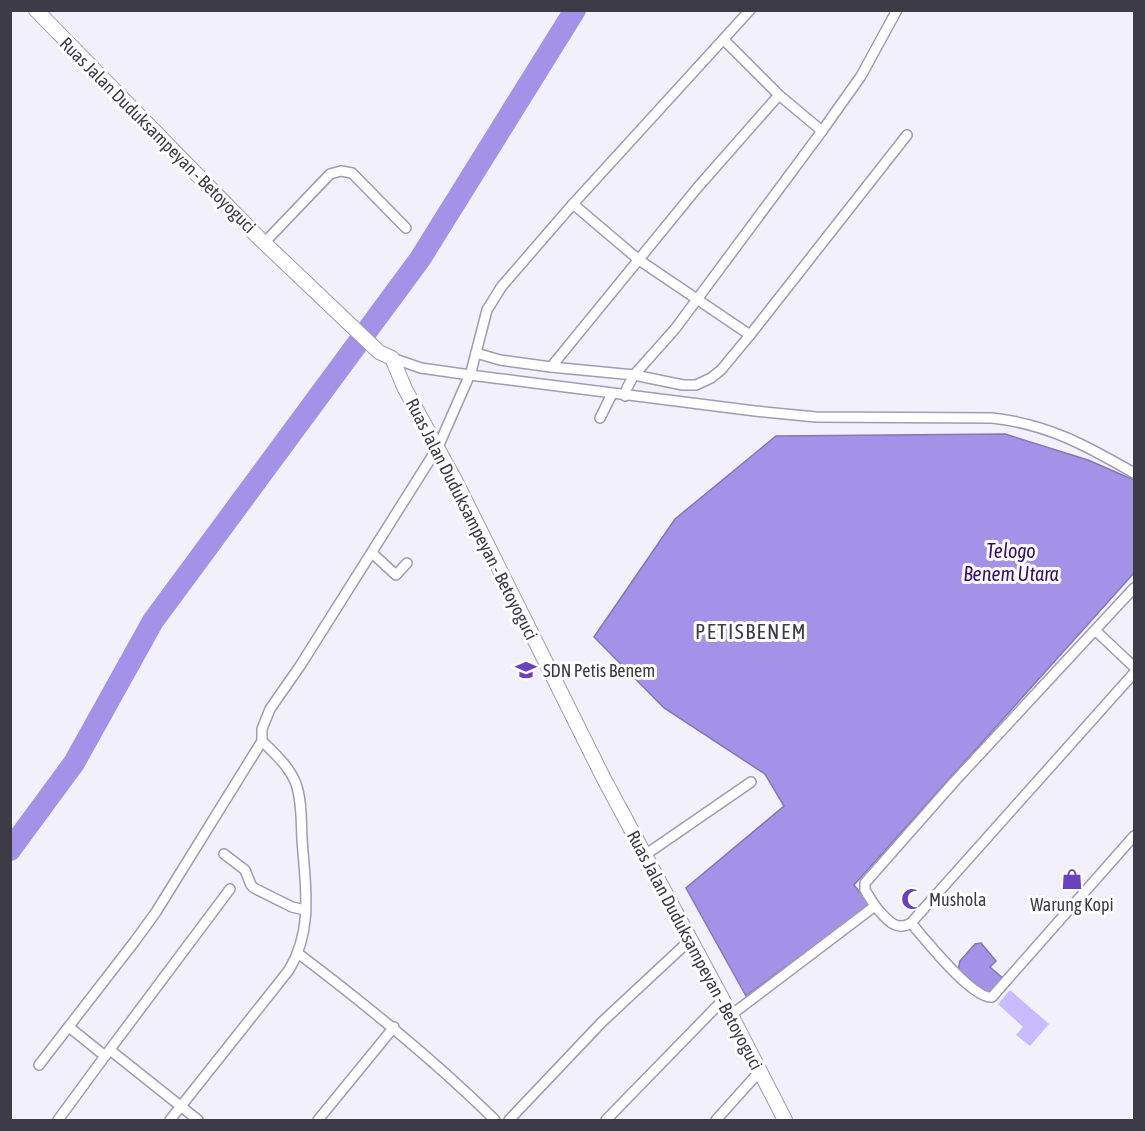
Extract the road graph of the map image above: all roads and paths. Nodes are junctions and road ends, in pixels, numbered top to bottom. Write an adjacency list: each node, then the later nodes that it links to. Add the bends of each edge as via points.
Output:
1 (36, 10): 10 (main road, Ruas Jalan Duduksampeyan - Betoyoguci)
2 (750, 10): 4 (street)
3 (897, 10): 6 (street, via 861,76)
4 (724, 40): 5 (street); 8 (street)
5 (779, 95): 6 (street); 11 (street)
6 (822, 131): 12 (street)
7 (907, 135): 13 (street)
8 (573, 204): 11 (street); 15 (street, via 502,286 487,310)
9 (406, 228): 10 (street, via 352,173 341,171 330,174)
10 (265, 242): 14 (main road, Ruas Jalan Duduksampeyan - Betoyoguci, via 379,352)
11 (639, 260): 12 (street); 16 (street)
12 (697, 298): 13 (street); 17 (street)
13 (750, 335): 17 (street, via 721,370 705,382)
14 (392, 358): 15 (street, via 421,368); 20 (main road, Ruas Jalan Duduksampeyan - Betoyoguci)
15 (473, 366): 16 (street, via 500,360); 18 (street); 20 (street)
16 (551, 367): 17 (street)
17 (629, 385): 18 (street); 21 (street, via 816,417 1018,421 1081,443)
18 (612, 394): 19 (street)
19 (600, 418)
20 (438, 447): 22 (street); 32 (main road, Ruas Jalan Duduksampeyan - Betoyoguci)
21 (1134, 473)
22 (372, 553): 23 (street, via 396,575); 28 (street, via 270,709)
23 (407, 563)
24 (1134, 588): 25 (street)
25 (1096, 631): 26 (street); 34 (street, via 865,883)
26 (1134, 667)
27 (1134, 673): 36 (street)
28 (262, 741): 35 (street, via 284,764 298,791 307,878); 41 (street, via 156,912)
29 (751, 782): 32 (street)
30 (1134, 836): 36 (street, via 992,998 982,996 952,970)
31 (224, 854): 35 (street, via 245,870 254,888)
32 (645, 855): 37 (main road, Ruas Jalan Duduksampeyan - Betoyoguci)
33 (230, 889): 43 (street)
34 (875, 906): 36 (street, via 899,927); 40 (street)
35 (305, 910): 38 (street)
36 (911, 923)
37 (690, 940): 39 (main road, Ruas Jalan Duduksampeyan - Betoyoguci); 52 (street, via 602,1022)
38 (298, 954): 42 (street); 46 (street)
39 (723, 1000): 40 (main road, Ruas Jalan Duduksampeyan - Betoyoguci); 53 (street)
40 (731, 1015): 45 (main road, Ruas Jalan Duduksampeyan - Betoyoguci)
41 (69, 1027): 43 (street); 44 (street)
42 (394, 1027): 50 (street); 51 (street)
43 (107, 1053): 46 (street); 47 (street)
44 (39, 1065)
45 (760, 1071): 54 (street); 55 (main road, Ruas Jalan Duduksampeyan - Betoyoguci)
46 (180, 1106): 48 (street); 49 (street)
47 (58, 1120)
48 (170, 1120)
49 (198, 1120)
50 (318, 1120)
51 (495, 1120)
52 (509, 1120)
53 (606, 1120)
54 (716, 1120)
55 (785, 1120)

